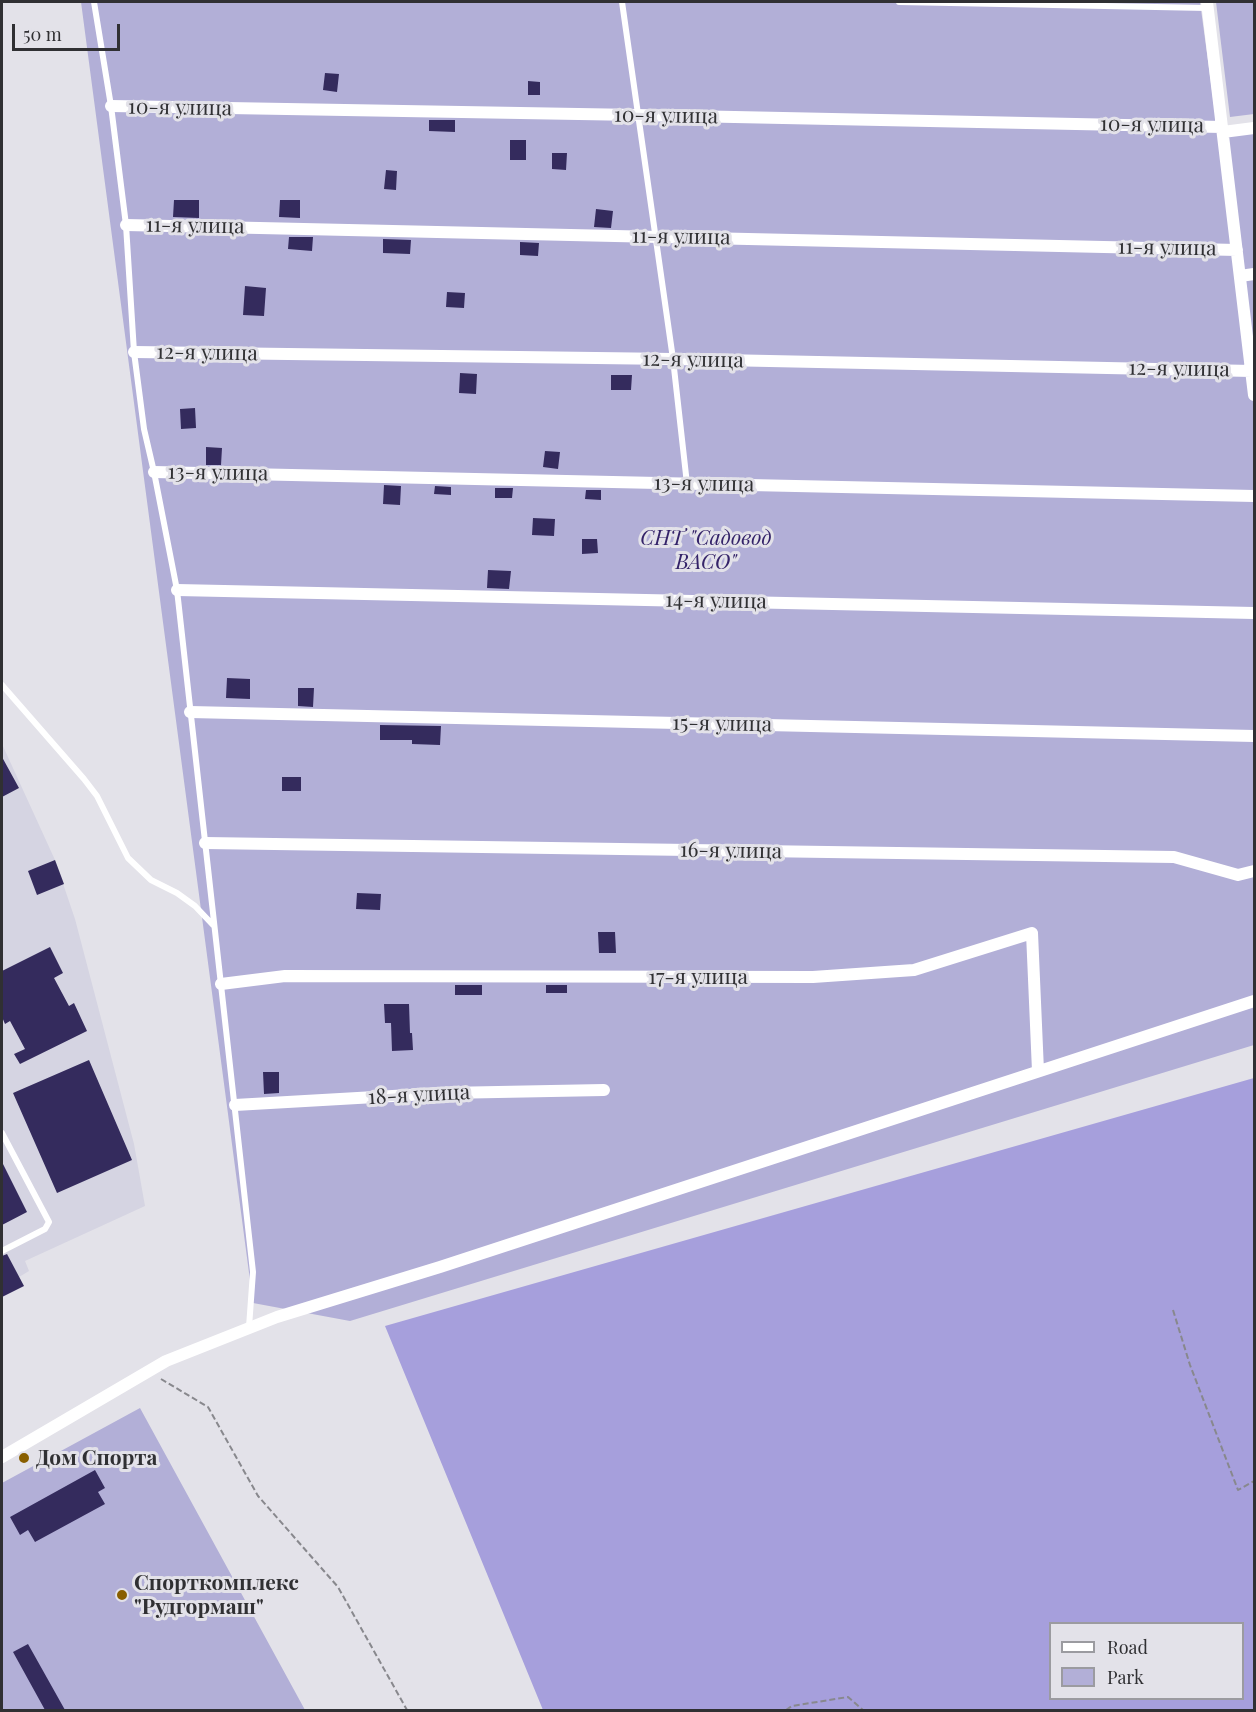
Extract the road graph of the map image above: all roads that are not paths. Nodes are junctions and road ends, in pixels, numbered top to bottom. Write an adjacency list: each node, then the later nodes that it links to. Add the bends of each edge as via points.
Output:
1 (94, 2): 5 (lane)
2 (622, 2): 6 (lane)
3 (899, 2): 4 (lane)
4 (1207, 5): 8 (street)
5 (111, 106): 6 (street, 10-я улица); 9 (lane)
6 (637, 115): 8 (street, 10-я улица); 10 (lane)
7 (1254, 128): 8 (street, 10-я улица)
8 (1222, 129): 11 (street)
9 (126, 225): 10 (street, 11-я улица); 14 (lane)
10 (654, 236): 11 (street, 11-я улица); 15 (lane)
11 (1237, 250): 13 (street)
12 (1254, 274): 13 (street)
13 (1240, 276): 16 (street)
14 (134, 352): 15 (street, 12-я улица); 18 (lane)
15 (673, 359): 16 (street, 12-я улица); 19 (lane)
16 (1252, 371): 17 (street)
17 (1254, 395)
18 (154, 472): 19 (street, 13-я улица); 21 (lane)
19 (687, 483): 20 (street, 13-я улица)
20 (1254, 496)
21 (177, 590): 22 (street, 14-я улица); 24 (lane)
22 (1254, 613)
23 (2, 686): 28 (lane, via 97,796 128,858 151,880 195,906)
24 (190, 712): 25 (street, 15-я улица); 26 (lane)
25 (1254, 736)
26 (205, 843): 27 (street, 16-я улица, via 1174,857 1238,875); 28 (lane)
27 (1254, 871)
28 (214, 926): 29 (lane)
29 (221, 984): 31 (street, 17-я улица, via 285,976 813,978 914,970 1032,933); 33 (lane)
30 (1254, 1001): 31 (street)
31 (1038, 1071): 36 (street)
32 (604, 1090): 33 (street, 18-я улица, via 445,1093)
33 (235, 1105): 36 (lane, via 254,1272)
34 (2, 1133): 35 (lane, via 49,1222 45,1229)
35 (2, 1251)
36 (249, 1328): 37 (street, via 166,1361)
37 (2, 1457)

